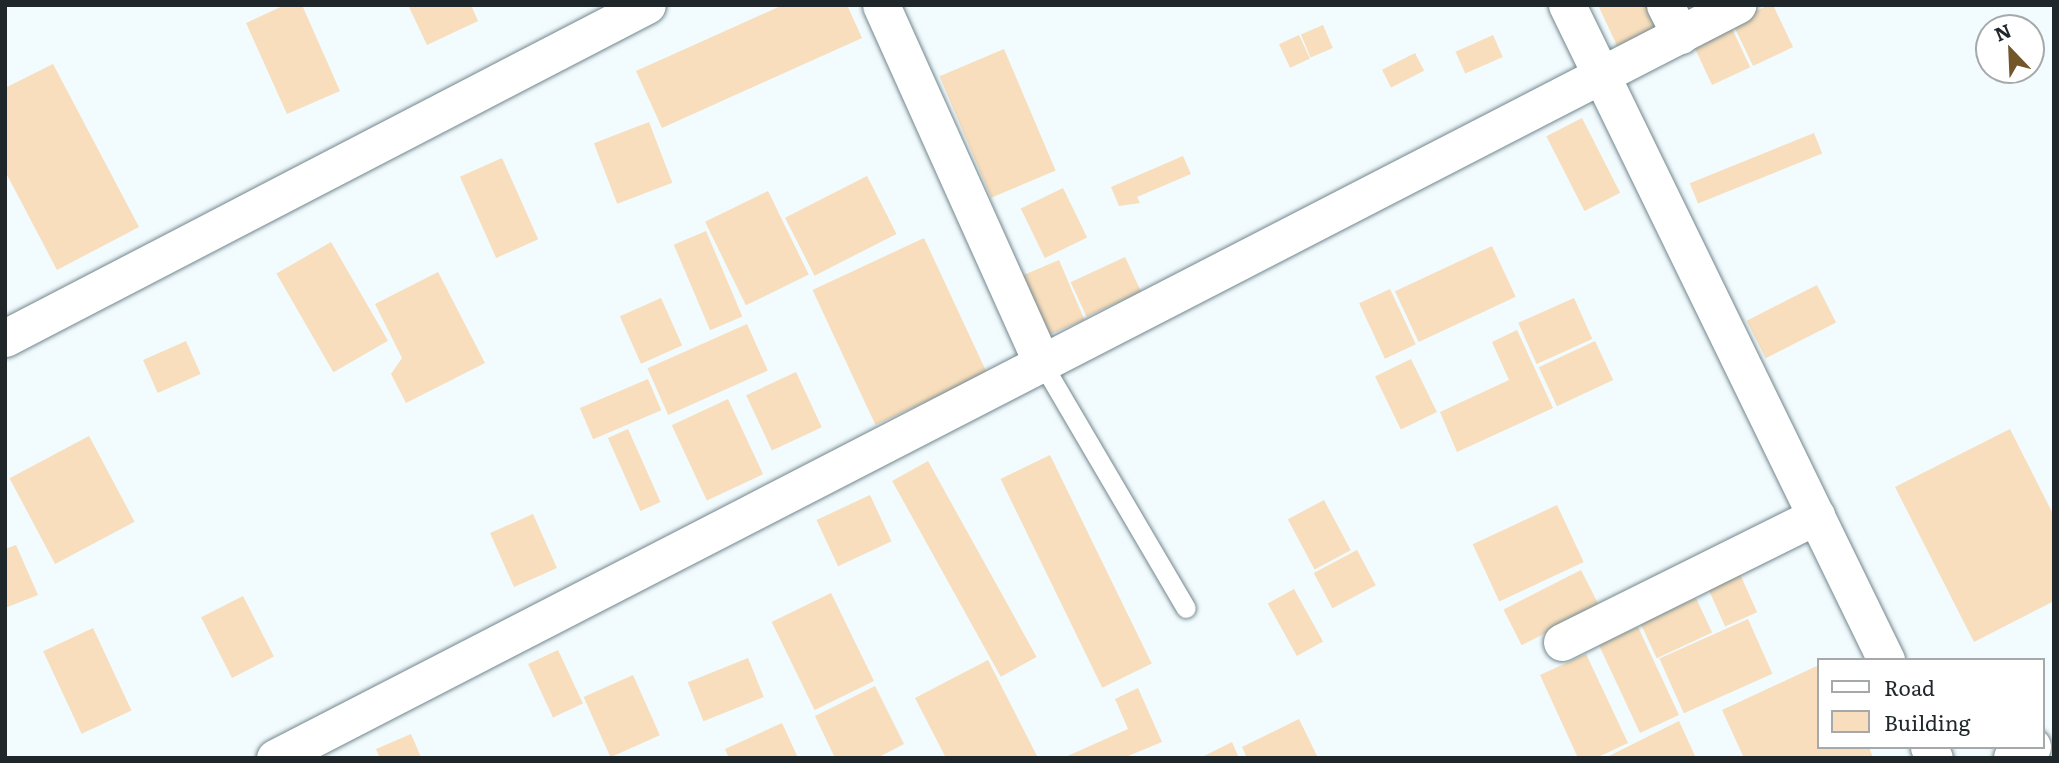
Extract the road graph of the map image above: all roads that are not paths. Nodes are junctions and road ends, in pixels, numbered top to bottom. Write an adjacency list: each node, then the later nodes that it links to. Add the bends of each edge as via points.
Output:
1 (647, 5): 7 (street)
2 (881, 5): 8 (street)
3 (1567, 5): 6 (street)
4 (1737, 5): 5 (street)
5 (1672, 20): 6 (street)
6 (1600, 79): 8 (street); 9 (street)
7 (5, 338)
8 (1042, 363): 10 (lane); 14 (street)
9 (1816, 516): 11 (street); 12 (street)
10 (1186, 608)
11 (1562, 642)
12 (1885, 658)
13 (2029, 749): 15 (street)
14 (275, 758)
15 (2013, 758)

